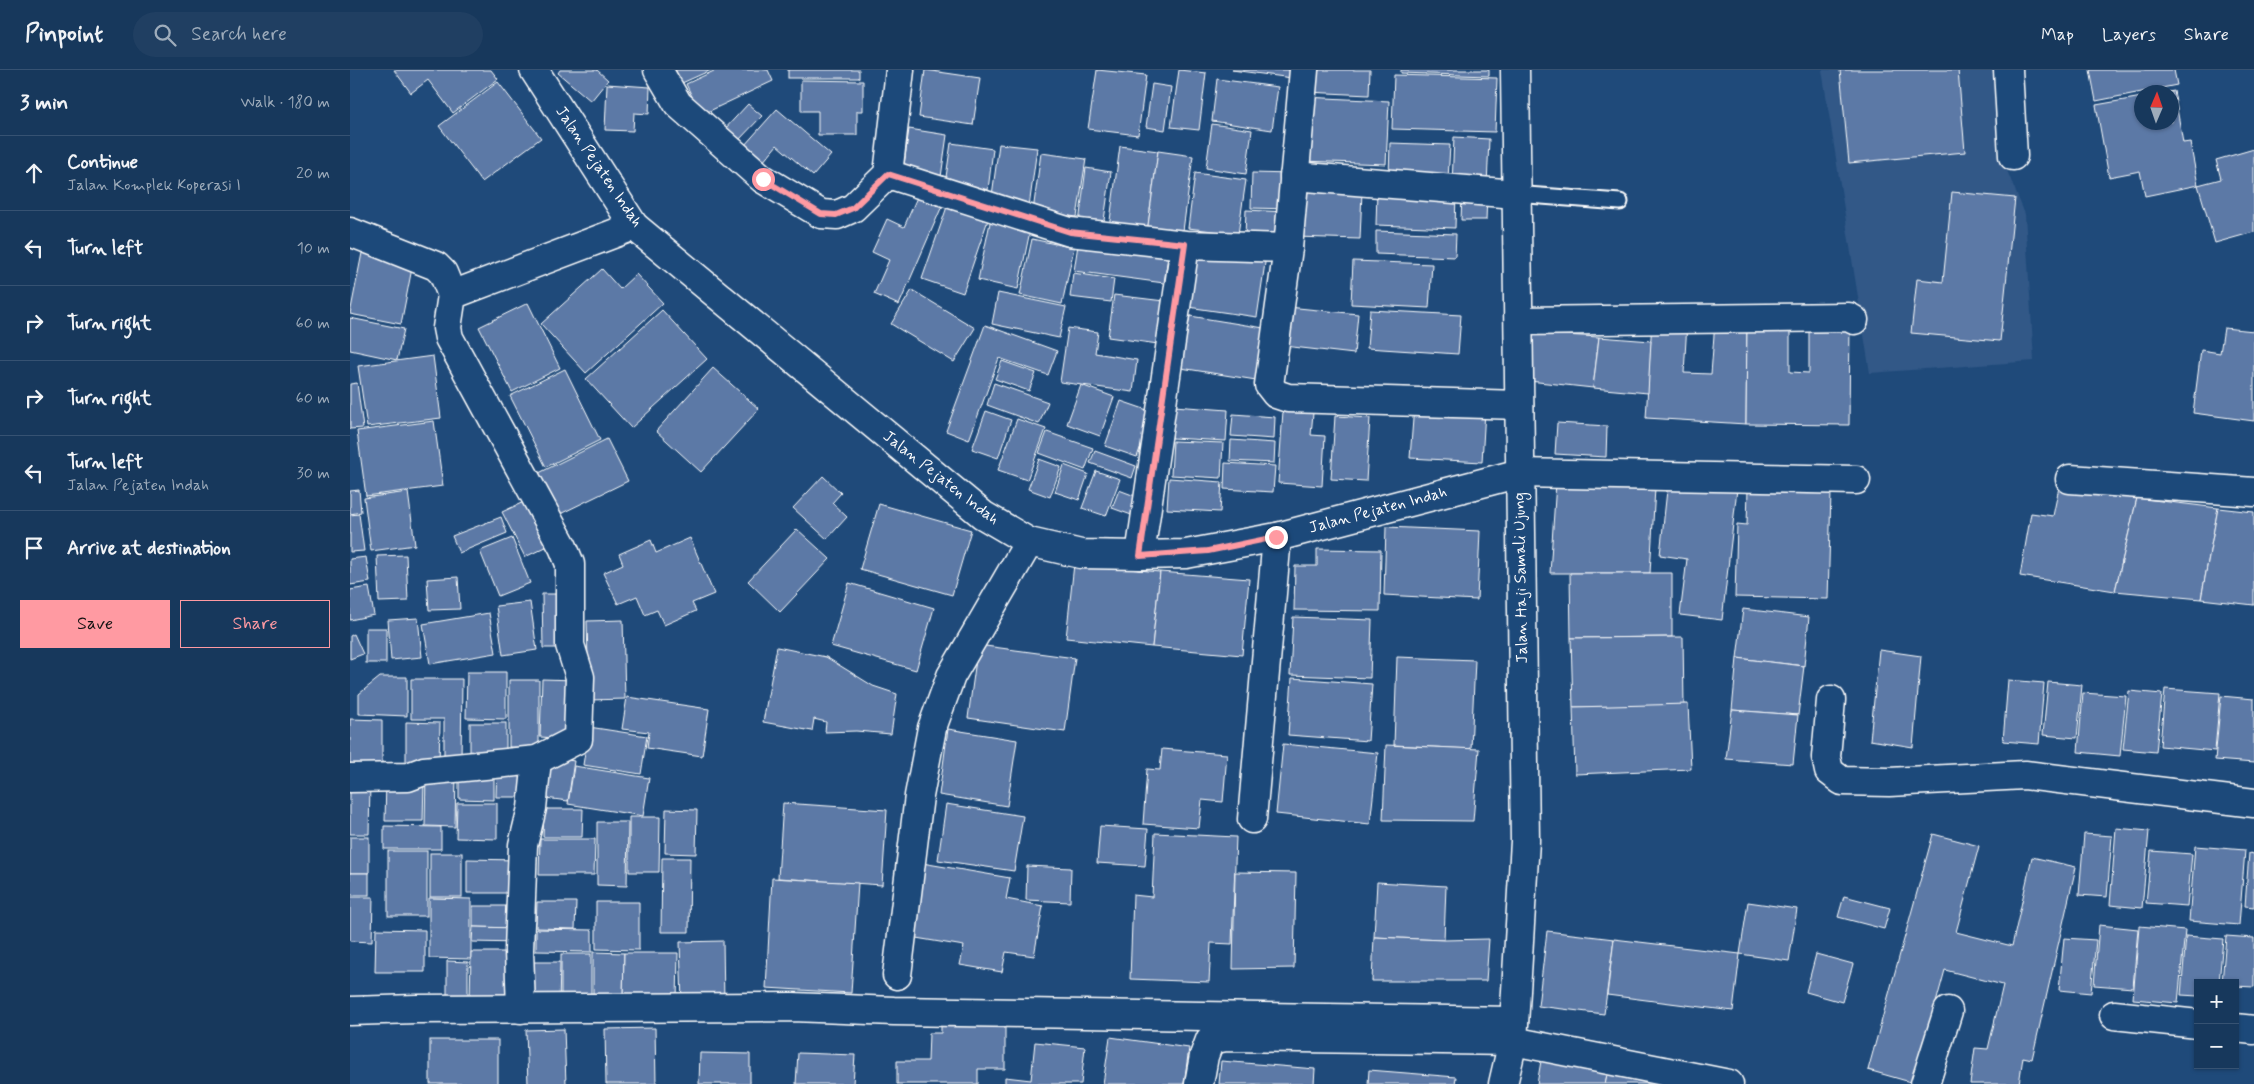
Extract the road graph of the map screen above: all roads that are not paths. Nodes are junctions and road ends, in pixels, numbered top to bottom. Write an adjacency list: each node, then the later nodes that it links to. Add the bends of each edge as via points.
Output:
1 (534, 70): 12 (street, Jalan Pejaten Indah)
2 (658, 70): 8 (street, via 678,104 763,179 821,214 836,215 853,208)
3 (900, 70): 8 (street)
4 (1304, 70): 9 (street)
5 (1515, 70): 10 (street, Jalan Haji Samali Ujung)
6 (2008, 70): 7 (street)
7 (2013, 156)
8 (888, 174): 14 (street, via 1070,232)
9 (1294, 176): 10 (street); 15 (street)
10 (1516, 194): 11 (lane); 18 (street, Jalan Haji Samali Ujung)
11 (1620, 202)
12 (634, 226): 16 (street); 25 (street, Jalan Pejaten Indah, via 983,516)
13 (350, 232): 16 (street, via 436,266 443,273)
14 (1185, 244): 15 (street); 26 (street)
15 (1288, 248): 19 (street, via 1270,385 1276,394 1288,398)
16 (452, 295): 28 (street, via 447,328 449,338 570,564 570,645 580,677 578,739)
17 (1854, 320): 18 (street, via 1849,317)
18 (1519, 321): 19 (street, Jalan Haji Samali Ujung)
19 (1519, 405): 20 (street, Jalan Haji Samali Ujung)
20 (1520, 473): 22 (street, Jalan Pejaten Indah); 24 (street, Jalan Pejaten Indah); 40 (street, Jalan Haji Samali Ujung, via 1525,841)
21 (2070, 479): 23 (street)
22 (1856, 480)
23 (2254, 492)
24 (1276, 537): 26 (street, Jalan Pejaten Indah, via 1208,551); 31 (street)
25 (1029, 542): 26 (street, Jalan Pejaten Indah, via 1081,554); 32 (street, via 951,676 932,728 919,796)
26 (1140, 556)
27 (1830, 700): 30 (street, via 1826,757 1829,771 1842,780 1889,782 2024,775)
28 (537, 760): 29 (street, via 424,771 408,777); 33 (street, via 524,845 519,950)
29 (350, 778)
30 (2254, 802)
31 (1252, 819)
32 (897, 974)
33 (521, 1009): 34 (street); 40 (street, via 793,1007)
34 (350, 1011)
35 (1948, 1011): 44 (street)
36 (2114, 1015): 37 (street)
37 (2194, 1024)
38 (2239, 1028): 39 (street)
39 (2254, 1030)
40 (1514, 1031): 41 (street, via 1226,1037 1210,1040); 42 (street, Jalan Haji Samali Ujung); 43 (street)
41 (1200, 1084)
42 (1503, 1084)
43 (1729, 1084)
44 (1925, 1084)

